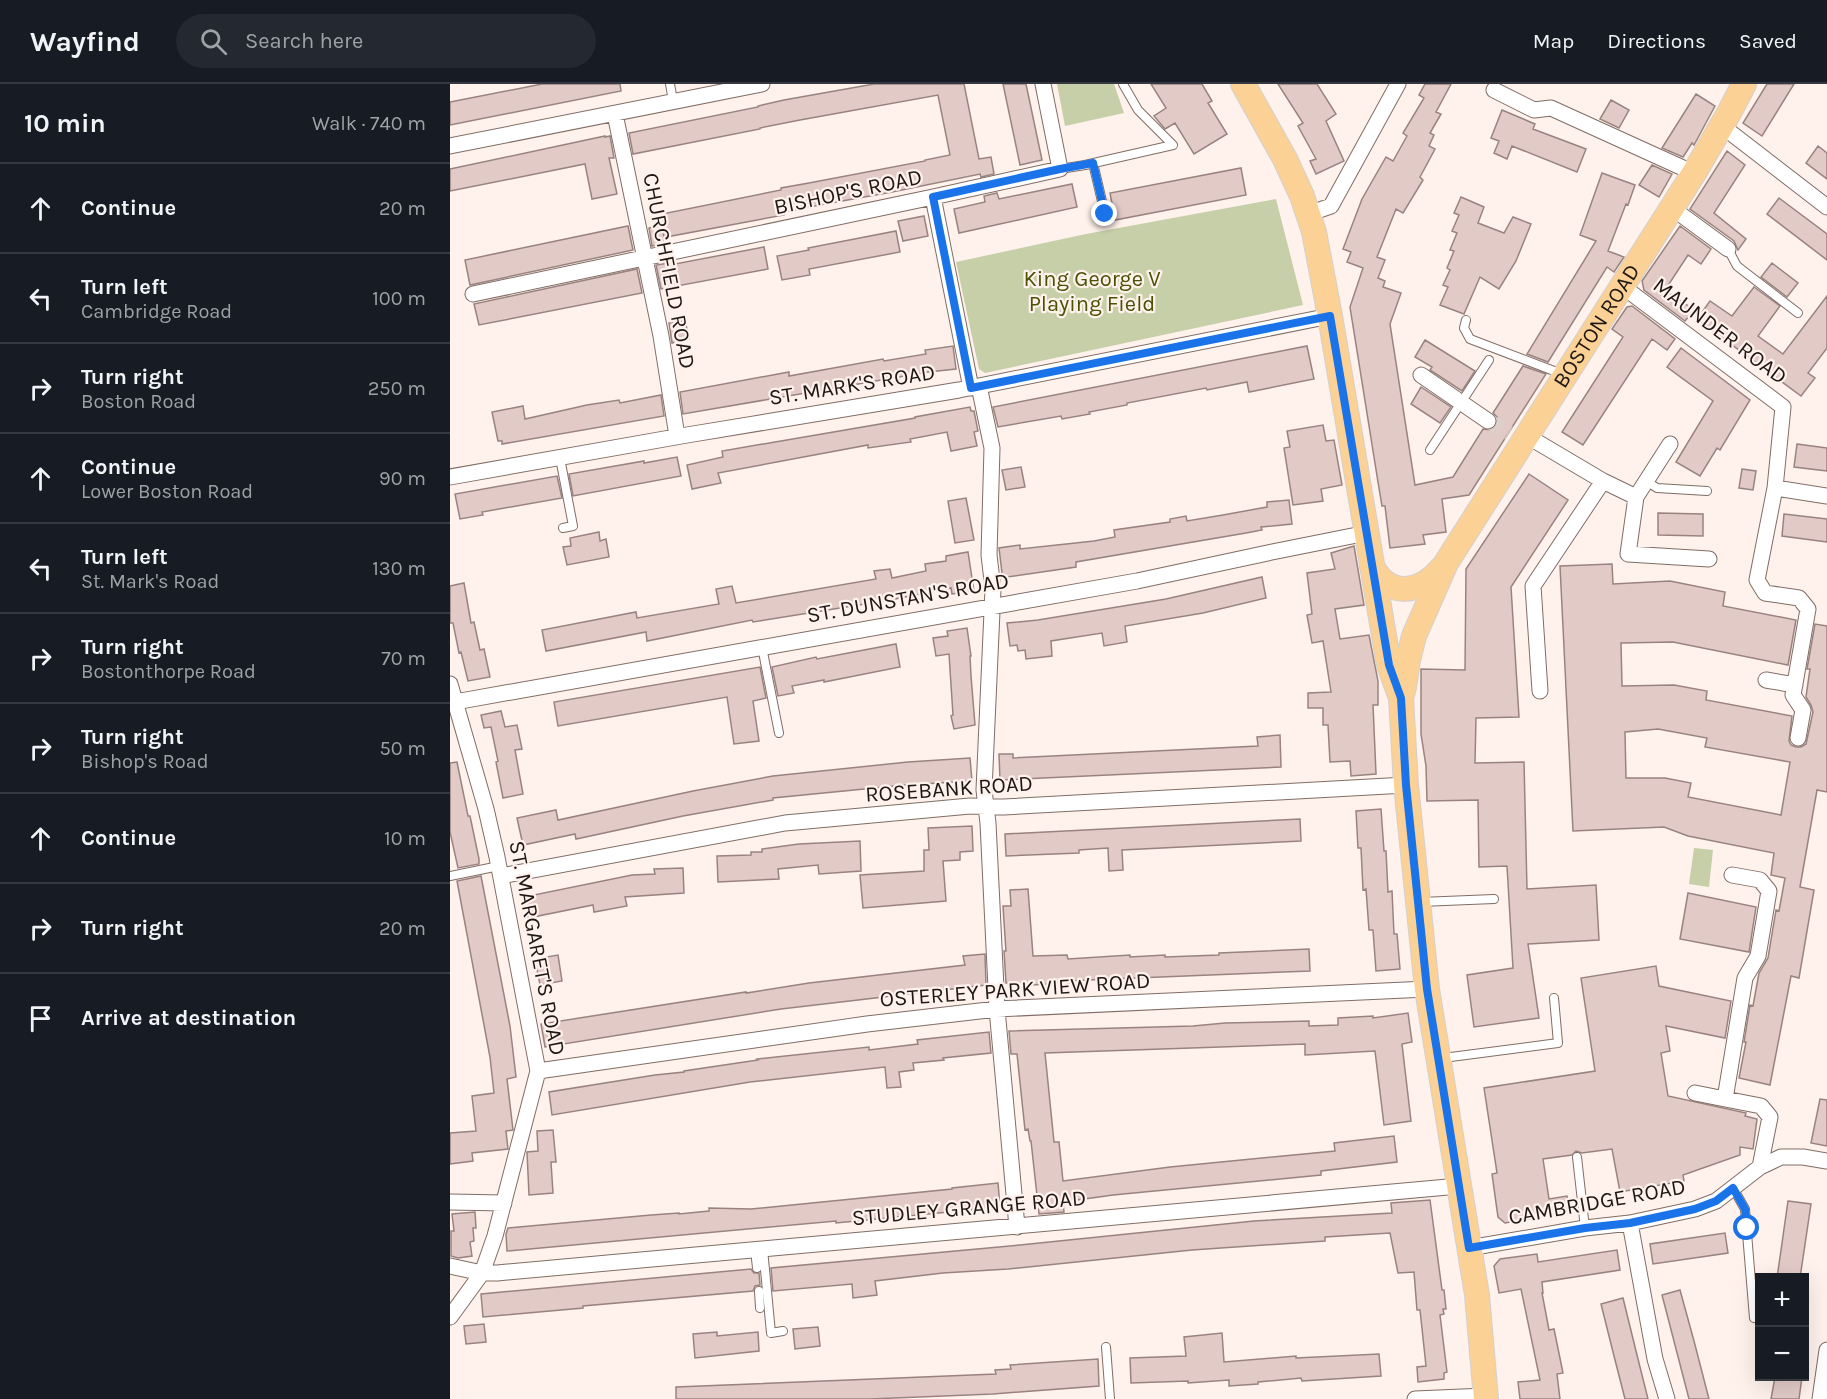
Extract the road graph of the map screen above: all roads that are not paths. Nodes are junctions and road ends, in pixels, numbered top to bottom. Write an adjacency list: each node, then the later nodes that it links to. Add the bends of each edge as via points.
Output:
1 (670, 84): 9 (lane)
2 (762, 84): 9 (street)
3 (1043, 84): 14 (street)
4 (1123, 84): 13 (lane, via 1138,110 1173,145)
5 (1243, 84): 20 (main road, via 1281,151)
6 (1398, 84): 20 (street, via 1331,206)
7 (1744, 84): 11 (main road, BOSTON ROAD)
8 (1494, 90): 15 (street, via 1534,110 1551,108)
9 (673, 101): 10 (street)
10 (615, 114): 12 (street); 22 (street, CHURCHFIELD ROAD)
11 (1722, 126): 15 (main road, BOSTON ROAD); 17 (street)
12 (450, 146)
13 (1093, 163): 14 (lane); 19 (lane)
14 (1060, 169): 16 (street, BISHOP'S ROAD)
15 (1695, 173): 18 (main road, BOSTON ROAD)
16 (933, 197): 22 (street, BISHOP'S ROAD); 31 (street)
17 (1827, 207)
18 (1672, 208): 21 (street); 23 (main road, BOSTON ROAD)
19 (1105, 214)
20 (1308, 214): 26 (main road)
21 (1728, 249): 25 (lane, via 1737,266)
22 (645, 257): 24 (street, BISHOP'S ROAD); 34 (street, CHURCHFIELD ROAD)
23 (1622, 286): 30 (main road, BOSTON ROAD); 42 (street, MAUNDER ROAD, via 1783,407)
24 (473, 294)
25 (1798, 313)
26 (1330, 316): 31 (street, ST. MARK'S ROAD); 47 (main road)
27 (1466, 320): 30 (lane, via 1464,328 1470,339)
28 (1489, 360): 32 (lane)
29 (1421, 375): 32 (street)
30 (1565, 375): 35 (main road, BOSTON ROAD)
31 (975, 387): 34 (street, ST. MARK'S ROAD); 51 (street, via 992,448 989,555)
32 (1461, 402): 33 (street); 37 (lane)
33 (1488, 420)
34 (677, 436): 38 (street, ST. MARK'S ROAD)
35 (1519, 437): 40 (street); 49 (main road, BOSTON ROAD)
36 (1670, 444): 41 (street)
37 (1430, 450)
38 (560, 458): 39 (street, ST. MARK'S ROAD); 46 (lane, via 573,526)
39 (450, 477)
40 (1603, 481): 45 (street); 56 (street, via 1533,586)
41 (1646, 481): 43 (lane, via 1657,488); 45 (street)
42 (1776, 488): 44 (street); 55 (street, via 1758,580 1765,593 1799,598 1808,609)
43 (1707, 491)
44 (1827, 496)
45 (1636, 497): 48 (street, via 1628,554)
46 (562, 528)
47 (1367, 533): 50 (main road); 51 (street, ST. DUNSTAN'S ROAD, via 1137,581)
48 (1709, 560)
49 (1446, 563): 50 (main road, BOSTON ROAD, via 1429,581 1407,589 1385,583); 57 (main road, BOSTON ROAD, via 1414,636)
50 (1372, 566): 57 (main road, BOSTON ROAD, via 1389,665)
51 (993, 606): 52 (street, ST. DUNSTAN'S ROAD); 62 (street, via 984,790)
52 (762, 647): 58 (street, ST. DUNSTAN'S ROAD); 59 (lane)
53 (1766, 680): 55 (street)
54 (450, 684): 58 (street, ST. MARGARET'S ROAD)
55 (1795, 685): 60 (street, via 1793,695 1803,710)
56 (1540, 691)
57 (1401, 698): 61 (main road, BOSTON ROAD)
58 (455, 702): 63 (street, ST. MARGARET'S ROAD)
59 (779, 733)
60 (1798, 738)
61 (1406, 785): 62 (street, ROSEBANK ROAD); 67 (main road, BOSTON ROAD)
62 (987, 807): 63 (street, ROSEBANK ROAD, via 785,823); 70 (street)
63 (500, 871): 65 (lane); 72 (street, ST. MARGARET'S ROAD)
64 (1732, 874): 74 (street, via 1760,880 1769,891 1758,956 1745,978)
65 (450, 876)
66 (1494, 899): 67 (lane)
67 (1418, 902): 68 (main road, BOSTON ROAD)
68 (1427, 989): 70 (street, OSTERLEY PARK VIEW ROAD); 71 (main road, BOSTON ROAD)
69 (1554, 998): 71 (lane, via 1558,1043)
70 (997, 1010): 72 (street, OSTERLEY PARK VIEW ROAD, via 867,1024); 83 (street)
71 (1438, 1059): 78 (main road, BOSTON ROAD)
72 (538, 1071): 81 (street, ST. MARGARET'S ROAD)
73 (1695, 1093): 74 (street)
74 (1725, 1099): 77 (street, via 1761,1106 1770,1117)
75 (1577, 1157): 84 (lane)
76 (1827, 1161): 77 (street, CAMBRIDGE ROAD, via 1781,1158)
77 (1760, 1167): 79 (street, CAMBRIDGE ROAD)
78 (1459, 1186): 83 (street, STUDLEY GRANGE ROAD); 85 (main road, BOSTON ROAD)
79 (1733, 1188): 82 (street, CAMBRIDGE ROAD, via 1716,1201 1695,1209); 93 (lane, via 1745,1209)
80 (450, 1202): 81 (street)
81 (504, 1203): 89 (street, ST. MARGARET'S ROAD)
82 (1630, 1223): 84 (street, CAMBRIDGE ROAD); 100 (street, via 1655,1359)
83 (1017, 1227): 86 (street, STUDLEY GRANGE ROAD)
84 (1585, 1228): 85 (street, CAMBRIDGE ROAD)
85 (1469, 1248): 97 (main road, BOSTON ROAD, via 1480,1317)
86 (759, 1249): 88 (lane); 89 (street, STUDLEY GRANGE ROAD); 94 (lane, via 771,1333)
87 (450, 1266): 89 (street, STUDLEY GRANGE ROAD)
88 (757, 1268)
89 (482, 1273): 92 (street, ST. MARGARET'S ROAD)
90 (759, 1291): 91 (lane)
91 (760, 1308)
92 (450, 1317)
93 (1754, 1318)
94 (783, 1331)
95 (1106, 1347): 98 (lane)
96 (1827, 1350): 101 (street)
97 (1486, 1397): 99 (street)
98 (1110, 1399)
99 (1416, 1399)
100 (1667, 1399)
101 (1820, 1399)

